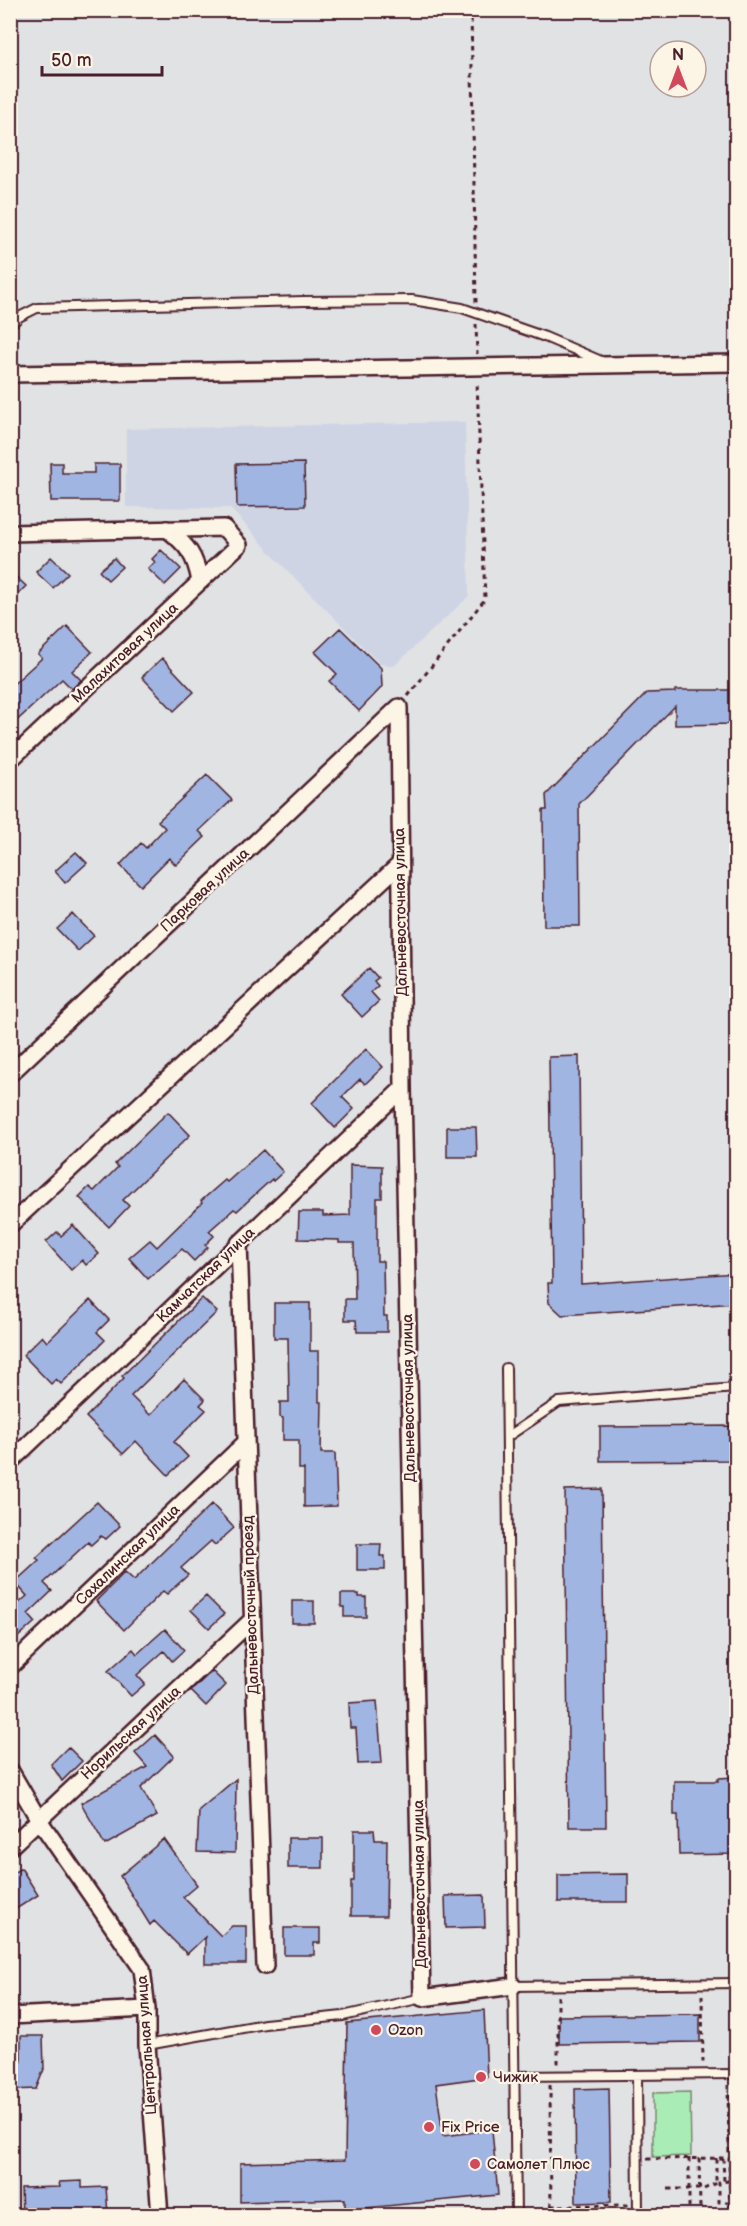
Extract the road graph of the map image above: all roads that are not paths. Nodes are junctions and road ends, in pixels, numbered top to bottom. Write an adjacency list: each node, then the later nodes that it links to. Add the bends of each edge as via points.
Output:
1 (10, 325): 3 (lane, via 37,308 412,300 462,308)
2 (736, 363): 3 (street)
3 (610, 365): 4 (street)
4 (10, 374)
5 (167, 529): 6 (street); 7 (street, via 185,543 196,560); 7 (street, Малахитовая улица, via 224,528 238,545)
6 (10, 533)
7 (200, 581): 9 (street, Малахитовая улица)
8 (399, 707): 10 (street, Дальневосточная улица); 11 (street, Парковая улица)
9 (10, 760)
10 (400, 864): 12 (street, Дальневосточная улица); 13 (street)
11 (10, 1074)
12 (403, 1088): 14 (street, Камчатская улица); 28 (street, Дальневосточная улица)
13 (10, 1225)
14 (239, 1244): 18 (street, Дальневосточный проезд); 19 (street, Камчатская улица)
15 (506, 1368): 17 (lane)
16 (736, 1388): 17 (lane, via 559,1402)
17 (507, 1437): 27 (lane)
18 (246, 1443): 20 (street, Дальневосточный проезд); 21 (street, Сахалинская улица)
19 (10, 1462)
20 (252, 1620): 23 (street, Норильская улица); 25 (street, Дальневосточный проезд)
21 (10, 1667)
22 (10, 1770): 23 (street, Центральная улица)
23 (39, 1820): 24 (street, Норильская улица); 29 (street, Центральная улица, via 142,1969)
24 (10, 1847)
25 (265, 1966)
26 (736, 1983): 27 (lane)
27 (513, 1986): 28 (street); 34 (lane)
28 (422, 1998): 31 (lane, via 343,2016 265,2024)
29 (147, 2009): 30 (street); 31 (street, Центральная улица)
30 (10, 2016)
31 (147, 2045): 35 (street, Центральная улица)
32 (732, 2074): 33 (lane)
33 (637, 2075): 34 (lane); 37 (lane)
34 (514, 2076): 36 (lane)
35 (160, 2216)
36 (516, 2216)
37 (639, 2216)

